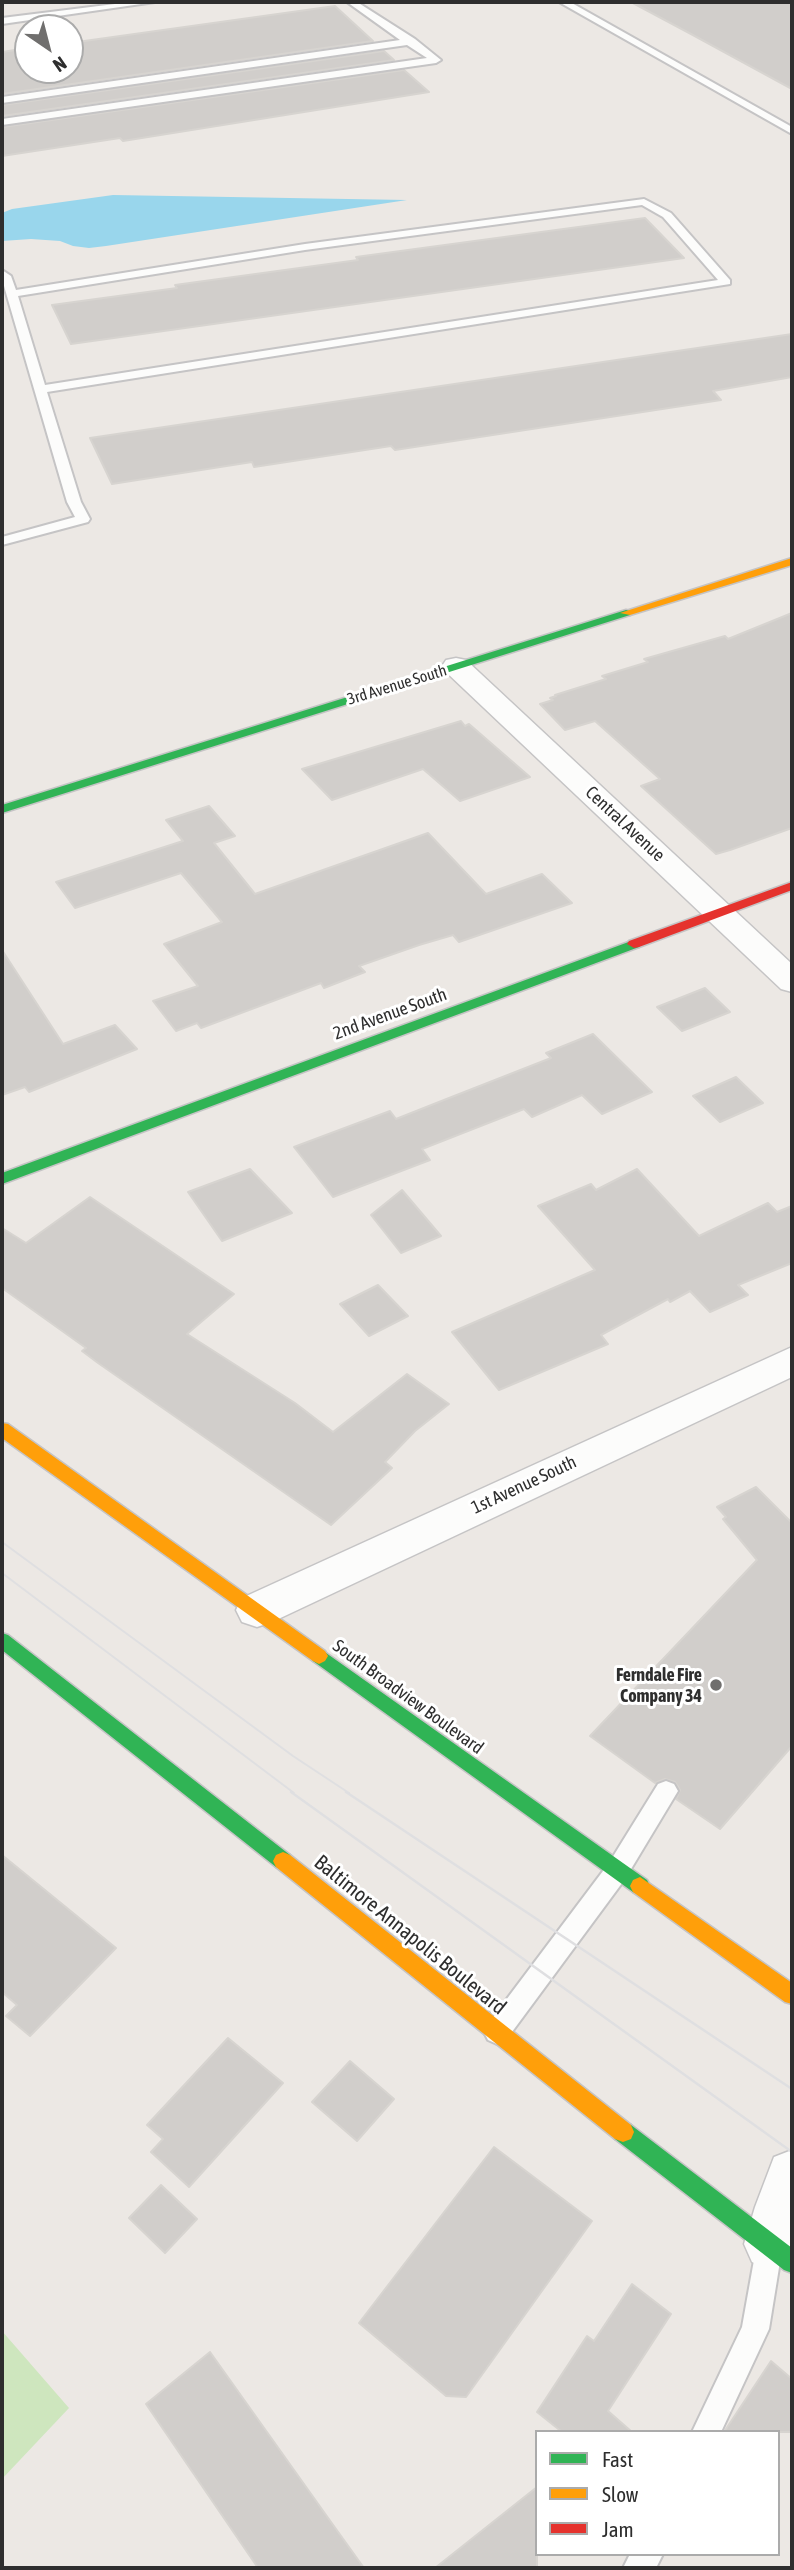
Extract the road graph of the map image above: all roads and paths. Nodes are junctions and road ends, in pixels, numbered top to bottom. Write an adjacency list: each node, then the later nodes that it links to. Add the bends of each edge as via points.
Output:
1 (150, 2): 4 (lane)
2 (351, 2): 5 (lane)
3 (564, 2): 8 (lane)
4 (2, 21)
5 (412, 41): 6 (lane); 7 (lane, via 436,60)
6 (2, 100)
7 (2, 122)
8 (792, 131)
9 (2, 273): 10 (lane)
10 (12, 294): 11 (lane); 11 (lane, via 305,247 644,202 667,215 726,282)
11 (40, 389): 12 (lane, via 83,519)
12 (2, 541)
13 (792, 561): 14 (street, 3rd Avenue South)
14 (456, 666): 15 (street, 3rd Avenue South); 17 (street, Central Avenue)
15 (2, 809)
16 (792, 886): 17 (street, 2nd Avenue South)
17 (720, 913): 18 (street, Central Avenue); 19 (street, 2nd Avenue South)
18 (792, 982)
19 (2, 1179)
20 (792, 1361): 22 (street, 1st Avenue South)
21 (2, 1429): 22 (street, South Broadview Boulevard)
22 (257, 1610): 25 (street, South Broadview Boulevard)
23 (2, 1640): 27 (street, Baltimore Annapolis Boulevard)
24 (666, 1791): 25 (lane)
25 (617, 1871): 26 (street, South Broadview Boulevard); 27 (lane)
26 (792, 1994)
27 (497, 2032): 29 (street, Baltimore Annapolis Boulevard)
28 (792, 2175): 29 (street, via 780,2207)
29 (781, 2253): 30 (lane, via 755,2329)
30 (707, 2430)

